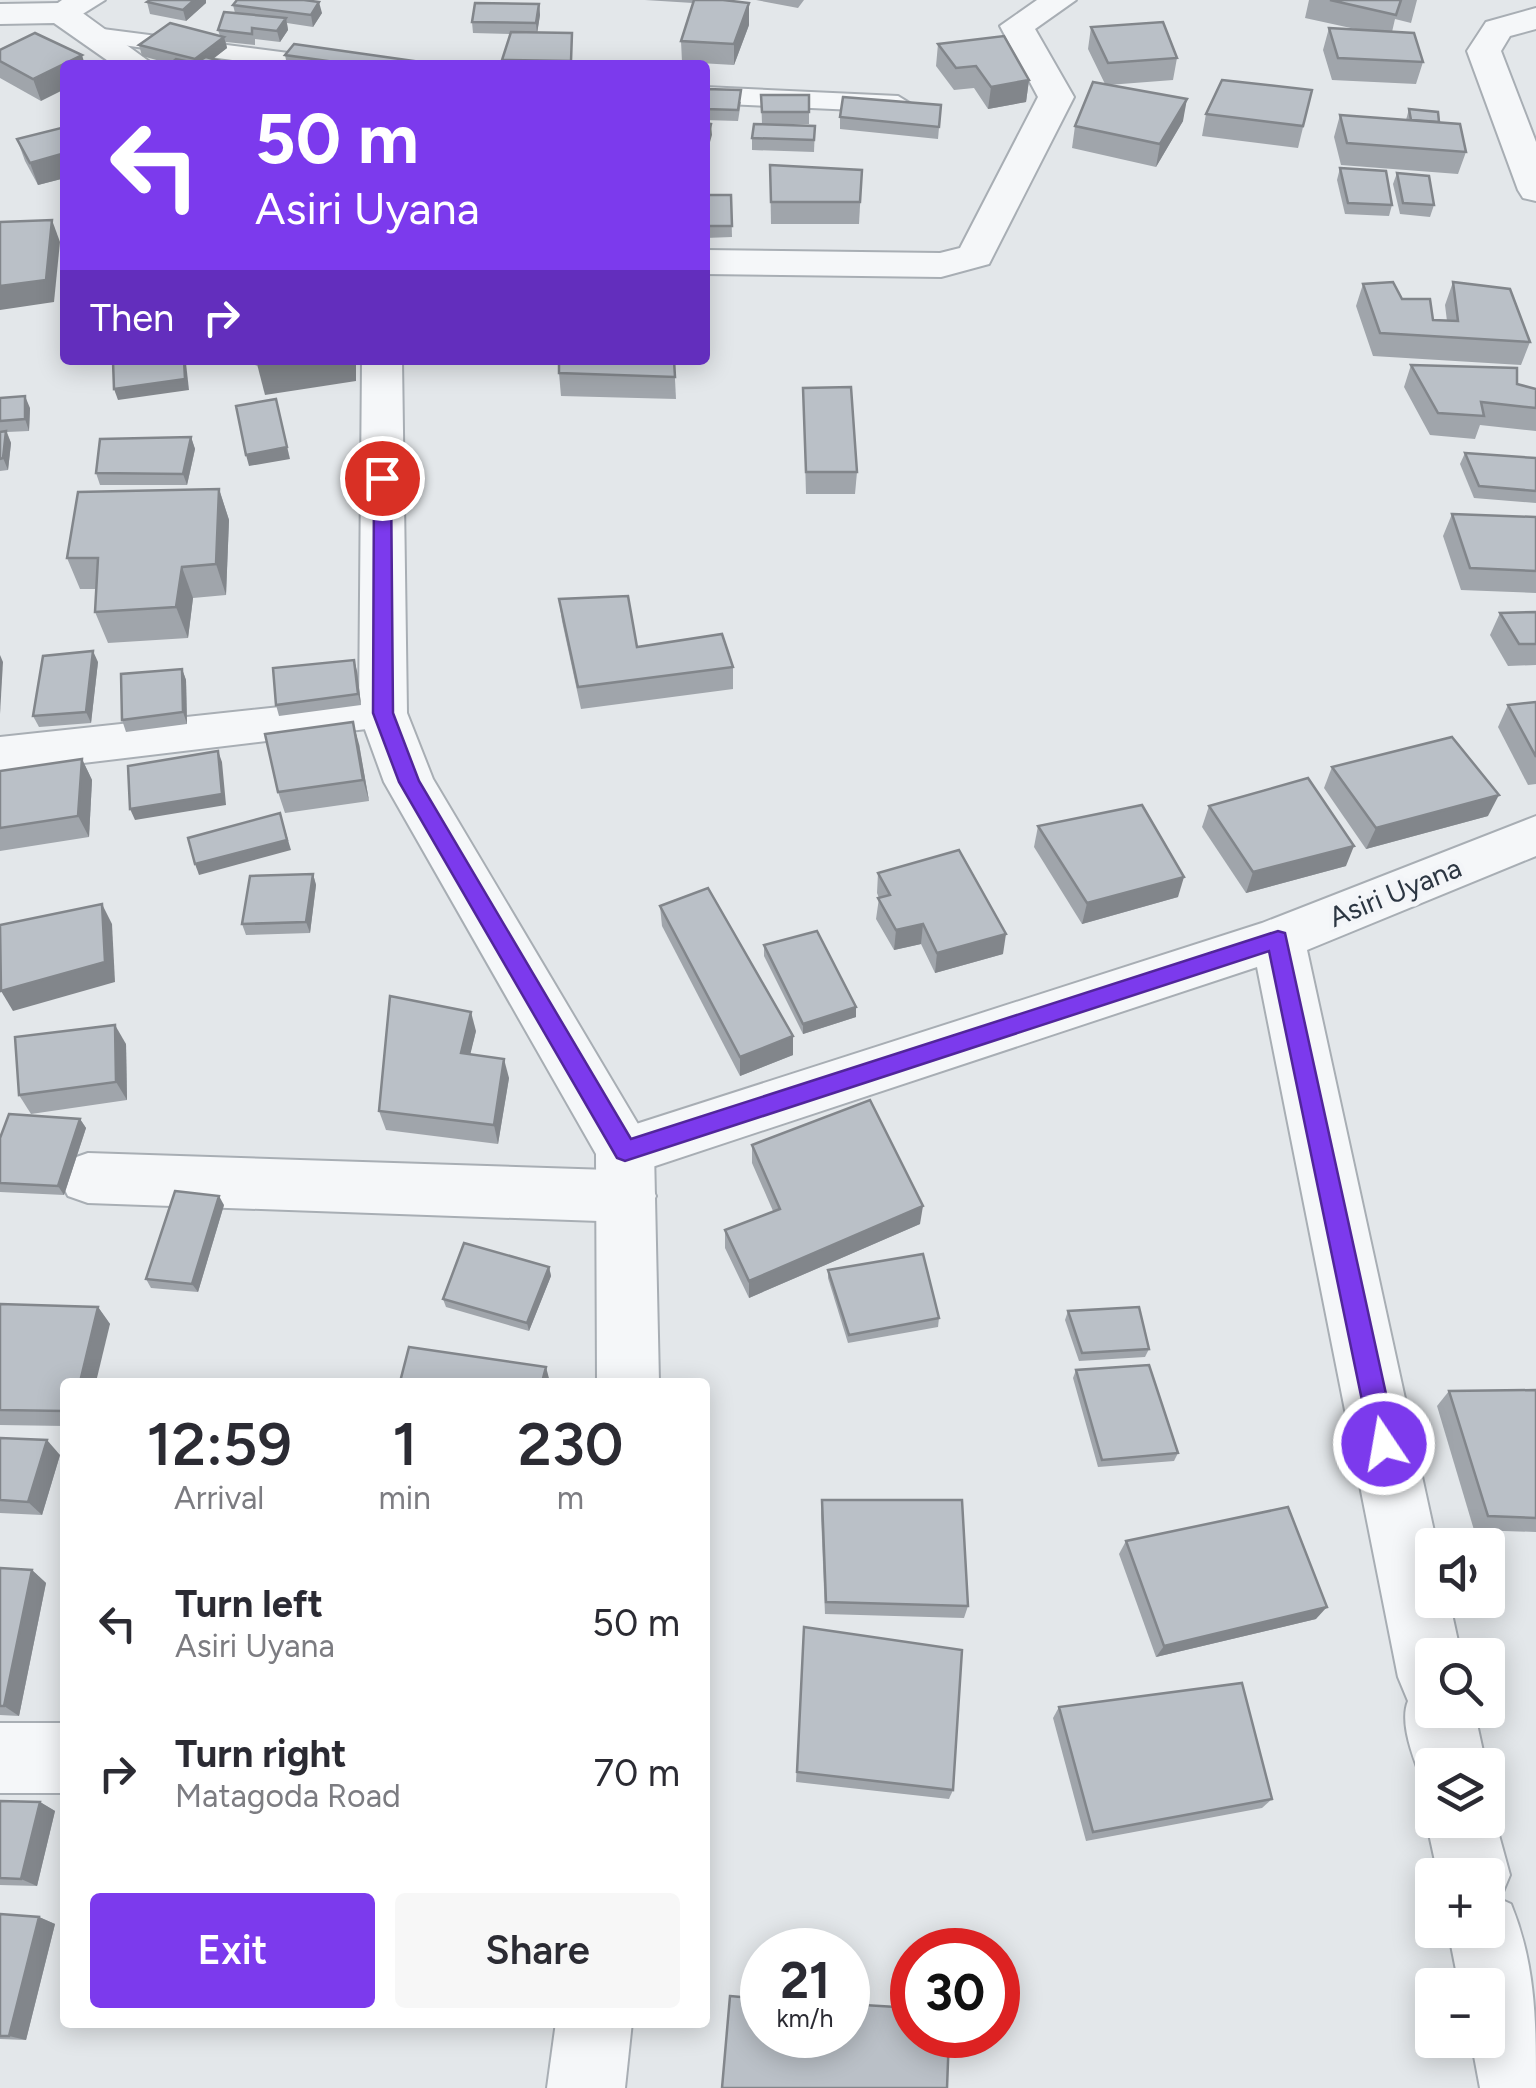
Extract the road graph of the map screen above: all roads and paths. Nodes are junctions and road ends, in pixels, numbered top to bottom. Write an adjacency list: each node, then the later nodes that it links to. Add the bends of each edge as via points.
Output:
1 (1060, 0): 11 (street, via 1017,26 1056,97 974,256 941,265)
2 (75, 7): 3 (street); 5 (street)
3 (0, 14)
4 (1536, 18): 10 (street, via 1498,29 1484,50)
5 (95, 36): 6 (street); 7 (lane)
6 (130, 60)
7 (286, 60)
8 (710, 95): 9 (lane)
9 (917, 105)
10 (1536, 190)
11 (710, 262)
12 (382, 365): 13 (street)
13 (383, 713): 14 (street); 17 (street, via 409,782)
14 (0, 755)
15 (1536, 835): 16 (street, Asiri Uyana)
16 (1278, 939): 17 (street, Asiri Uyana); 20 (street)
17 (626, 1173): 18 (street, Asiri Uyana); 19 (street)
18 (88, 1178)
19 (628, 1378)
20 (1424, 1638)
21 (0, 1758): 22 (street)
22 (60, 1758)
23 (1490, 1948): 26 (street)
24 (593, 2028): 25 (street)
25 (586, 2088)
26 (1518, 2088)

